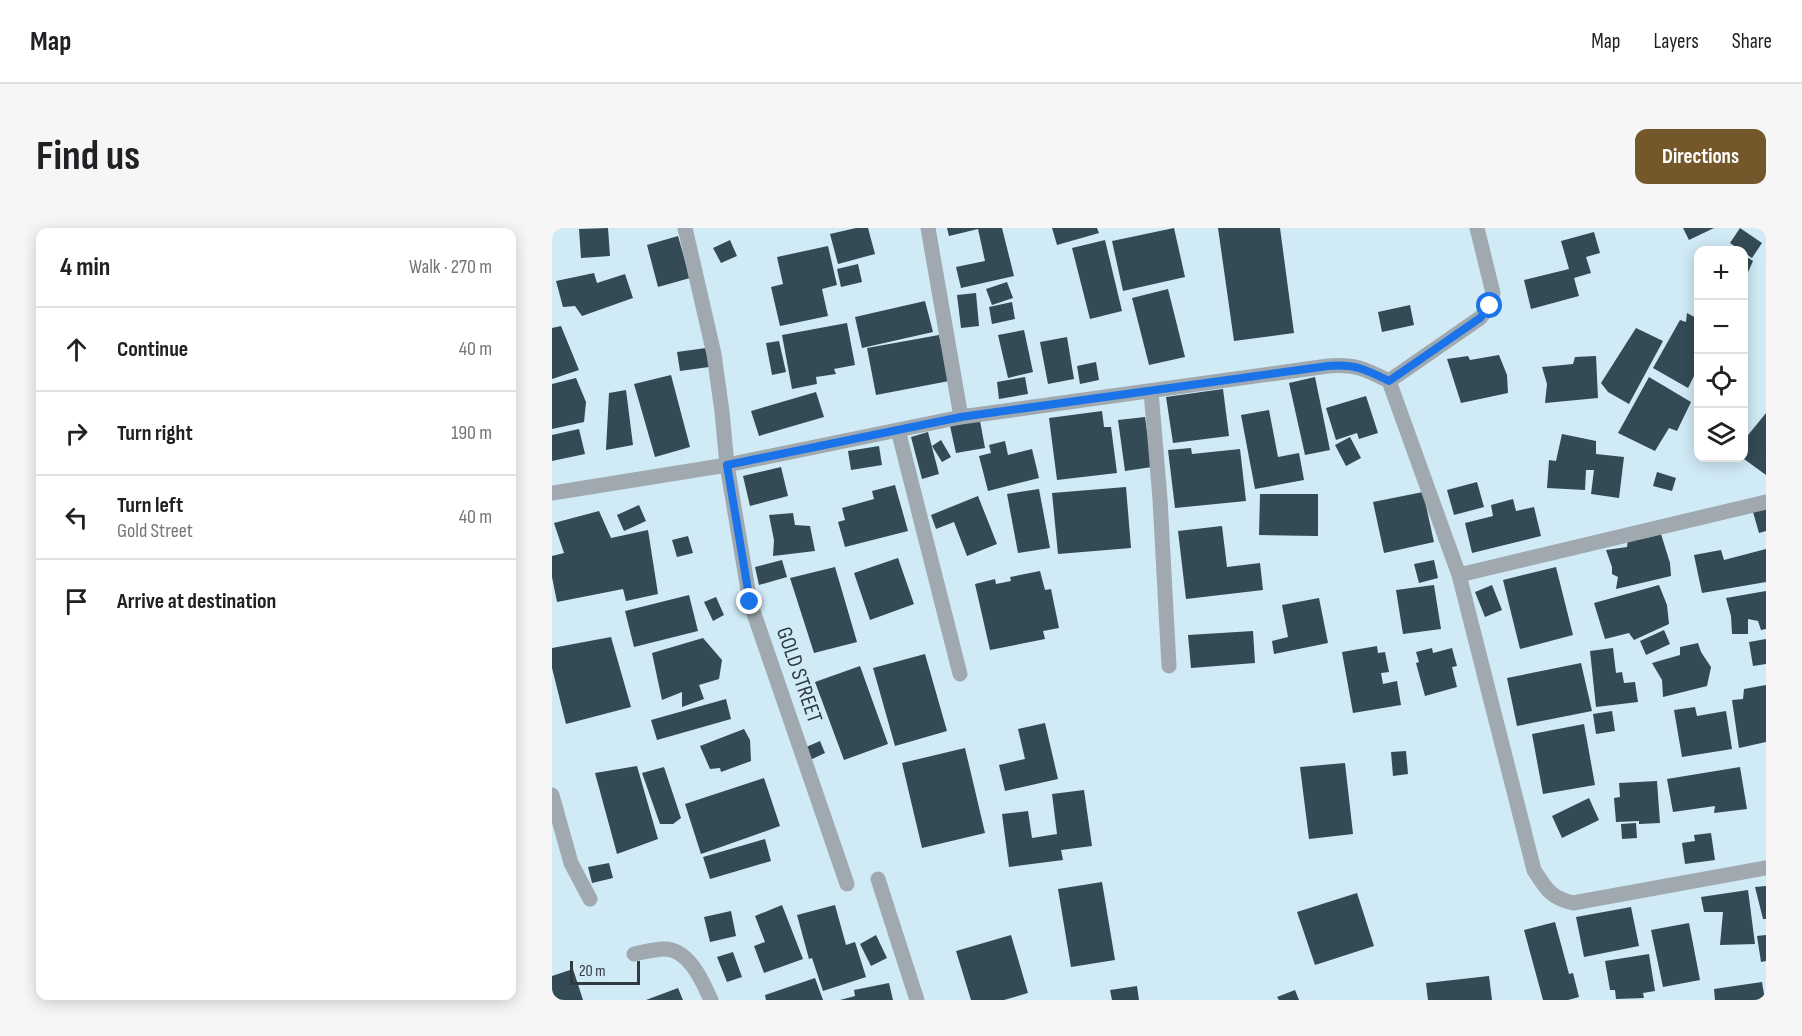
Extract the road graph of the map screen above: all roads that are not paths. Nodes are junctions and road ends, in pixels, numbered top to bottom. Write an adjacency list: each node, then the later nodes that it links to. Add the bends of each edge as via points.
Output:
1 (685, 228): 8 (street, GOLD STREET, via 714,354)
2 (928, 228): 6 (street)
3 (1477, 228): 4 (street, via 1493,293 1490,306 1480,318)
4 (1389, 381): 5 (street, via 1348,365); 11 (street)
5 (1151, 391): 6 (street); 12 (street)
6 (961, 417): 7 (street)
7 (898, 430): 8 (street); 13 (street)
8 (727, 465): 9 (street); 17 (street, GOLD STREET, via 750,602)
9 (552, 493)
10 (1766, 502): 11 (street)
11 (1459, 575): 15 (street, via 1534,870 1547,891 1573,903)
12 (1169, 666)
13 (960, 674)
14 (552, 795): 18 (street, via 571,863)
15 (1766, 868)
16 (878, 879): 21 (street)
17 (847, 884)
18 (590, 899)
19 (634, 954): 20 (street, via 675,951 702,978)
20 (711, 1000)
21 (917, 1000)

